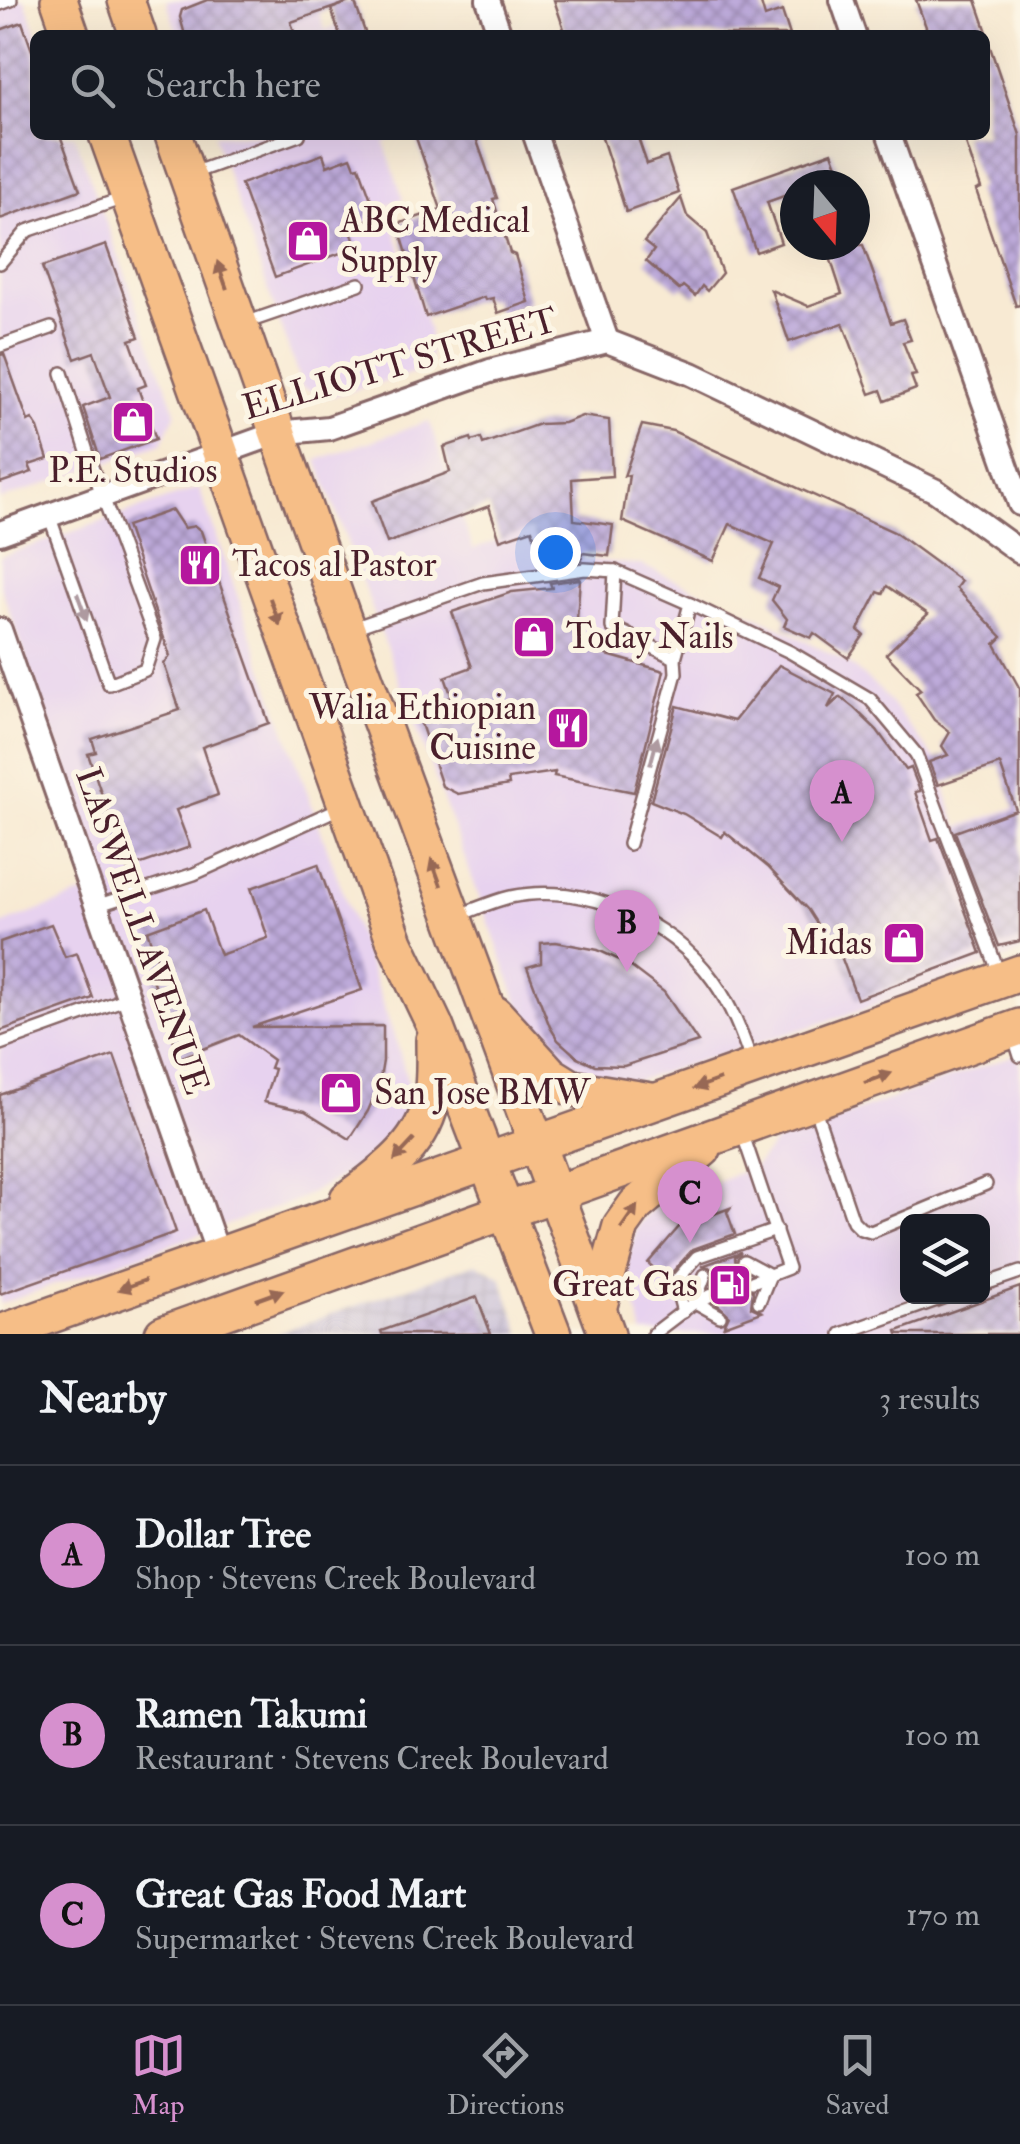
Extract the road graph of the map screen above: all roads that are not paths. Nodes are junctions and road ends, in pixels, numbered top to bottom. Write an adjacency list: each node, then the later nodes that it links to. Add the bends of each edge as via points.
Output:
1 (12, 0): 6 (lane)
2 (59, 0): 7 (main road)
3 (126, 0): 8 (main road)
4 (488, 0): 9 (street)
5 (842, 0): 10 (street)
6 (0, 4)
7 (69, 30)
8 (136, 30)
9 (498, 30)
10 (852, 30)
11 (108, 140): 17 (main road)
12 (175, 140): 16 (main road)
13 (286, 140): 16 (lane)
14 (538, 140): 22 (street)
15 (892, 140): 28 (street)
16 (187, 174): 20 (main road, one-way to 16)
17 (128, 196): 18 (lane, via 28,230); 26 (main road)
18 (0, 263)
19 (359, 284): 20 (lane)
20 (240, 325): 25 (main road)
21 (50, 328): 23 (lane)
22 (608, 341): 25 (street, ELLIOTT STREET, via 490,371 329,428); 31 (street, ELLIOTT STREET, via 936,491)
23 (0, 346)
24 (62, 373): 27 (lane)
25 (276, 433): 26 (street, ELLIOTT STREET); 35 (main road)
26 (219, 454): 27 (street, ELLIOTT STREET); 37 (main road, one-way to 37)
27 (104, 496): 29 (street, ELLIOTT STREET); 29 (lane, one-way to 27, via 109,684 145,670 155,639)
28 (1020, 504)
29 (49, 515): 30 (street, ELLIOTT STREET)
30 (0, 533)
31 (1020, 552)
32 (614, 571): 33 (lane); 35 (lane, via 483,583); 36 (lane, via 612,627)
33 (690, 604): 36 (lane); 41 (lane, via 870,699 916,754)
34 (0, 630): 39 (street, LASWELL AVENUE)
35 (347, 630): 40 (main road, one-way to 35)
36 (675, 658): 38 (lane, one-way to 36)
37 (346, 806): 39 (lane, via 194,874); 44 (main road, via 395,942)
38 (629, 844)
39 (96, 906): 42 (street, LASWELL AVENUE)
40 (453, 918): 43 (main road); 47 (lane, via 538,894 594,901 648,922 712,979)
41 (1011, 977): 47 (main road)
42 (128, 998): 46 (lane); 58 (street, LASWELL AVENUE)
43 (484, 1003): 48 (main road, via 551,1075 572,1088); 51 (main road)
44 (435, 1026): 52 (main road); 56 (main road, one-way to 56, via 432,1097 423,1127 381,1174)
45 (1017, 1038): 49 (main road, one-way to 45)
46 (0, 1044)
47 (753, 1067): 48 (main road, one-way to 48)
48 (656, 1102): 51 (main road)
49 (812, 1102): 50 (main road); 53 (lane, via 861,1229 870,1232)
50 (731, 1131): 54 (main road); 57 (lane); 71 (main road, one-way to 50, via 621,1226 636,1205)
51 (536, 1144): 52 (main road); 54 (main road)
52 (487, 1161): 55 (main road); 56 (main road)
53 (986, 1184)
54 (555, 1193): 55 (main road); 71 (main road)
55 (506, 1211): 73 (main road, one-way to 55); 74 (main road)
56 (323, 1218): 58 (main road)
57 (776, 1230): 62 (lane, via 788,1268); 69 (lane, via 697,1256 675,1282)
58 (218, 1254): 72 (main road, one-way to 72)
59 (744, 1261): 62 (lane)
60 (1020, 1272): 63 (lane)
61 (704, 1274): 66 (lane)
62 (770, 1275): 64 (lane); 67 (lane)
63 (990, 1281)
64 (752, 1282)
65 (712, 1296): 66 (lane)
66 (695, 1302): 69 (lane); 70 (lane)
67 (759, 1302)
68 (925, 1304): 76 (lane)
69 (683, 1312): 75 (lane)
70 (720, 1316)
71 (603, 1321)
72 (0, 1332)
73 (174, 1332)
74 (553, 1334)
75 (653, 1334)
76 (841, 1334)

